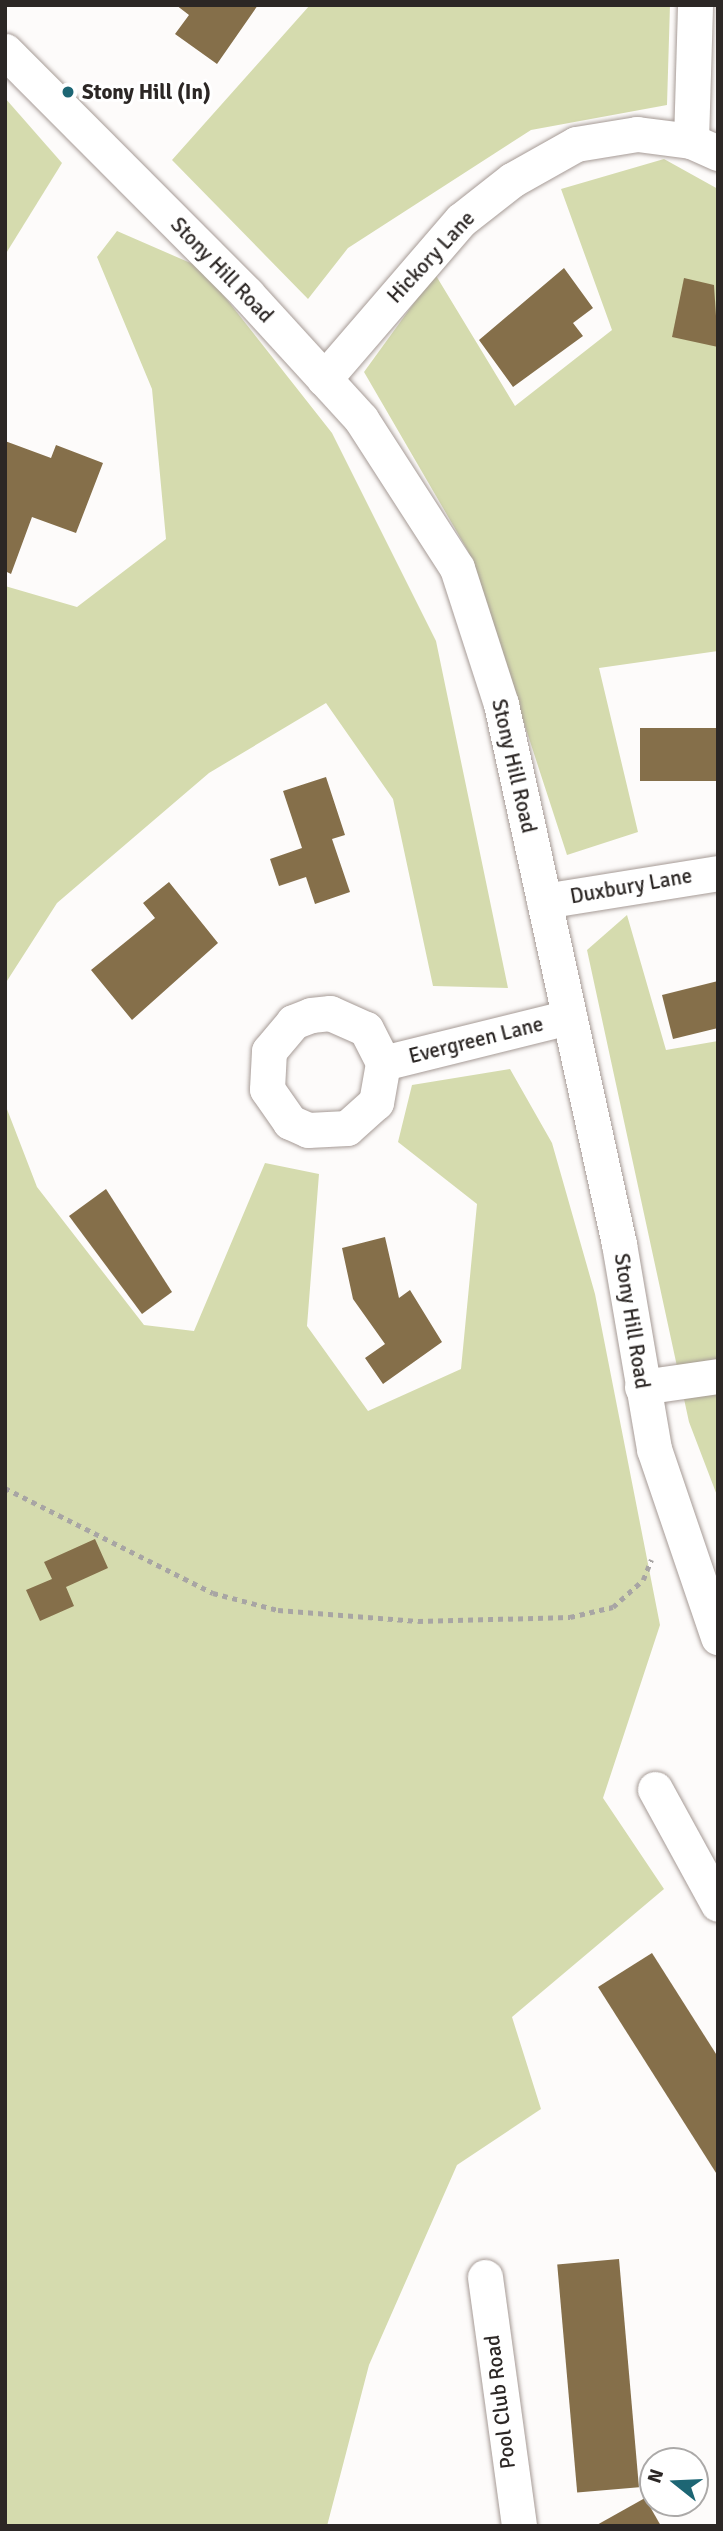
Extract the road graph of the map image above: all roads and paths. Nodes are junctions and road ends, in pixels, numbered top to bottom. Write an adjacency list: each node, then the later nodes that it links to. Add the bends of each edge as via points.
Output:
1 (695, 5): 3 (street)
2 (5, 51): 4 (street, Stony Hill Road)
3 (704, 147): 4 (street, Hickory Lane, via 636,135 576,144 512,180 461,220)
4 (324, 379): 6 (street, Stony Hill Road, via 413,490 457,568 501,704)
5 (718, 873): 6 (street, Duxbury Lane)
6 (544, 901): 7 (street, Stony Hill Road)
7 (569, 1017): 8 (street, Evergreen Lane); 10 (street, Stony Hill Road)
8 (383, 1063)
9 (718, 1376): 10 (street)
10 (642, 1387): 12 (street, Stony Hill Road)
11 (5, 1488): 12 (path, via 213,1593 278,1610 418,1621 570,1617 613,1607 643,1580)
12 (671, 1511): 13 (street, Stony Hill Road)
13 (718, 1637)
14 (655, 1789): 15 (street)
15 (718, 1903)
16 (485, 2277): 17 (street, Pool Club Road)
17 (519, 2526)

